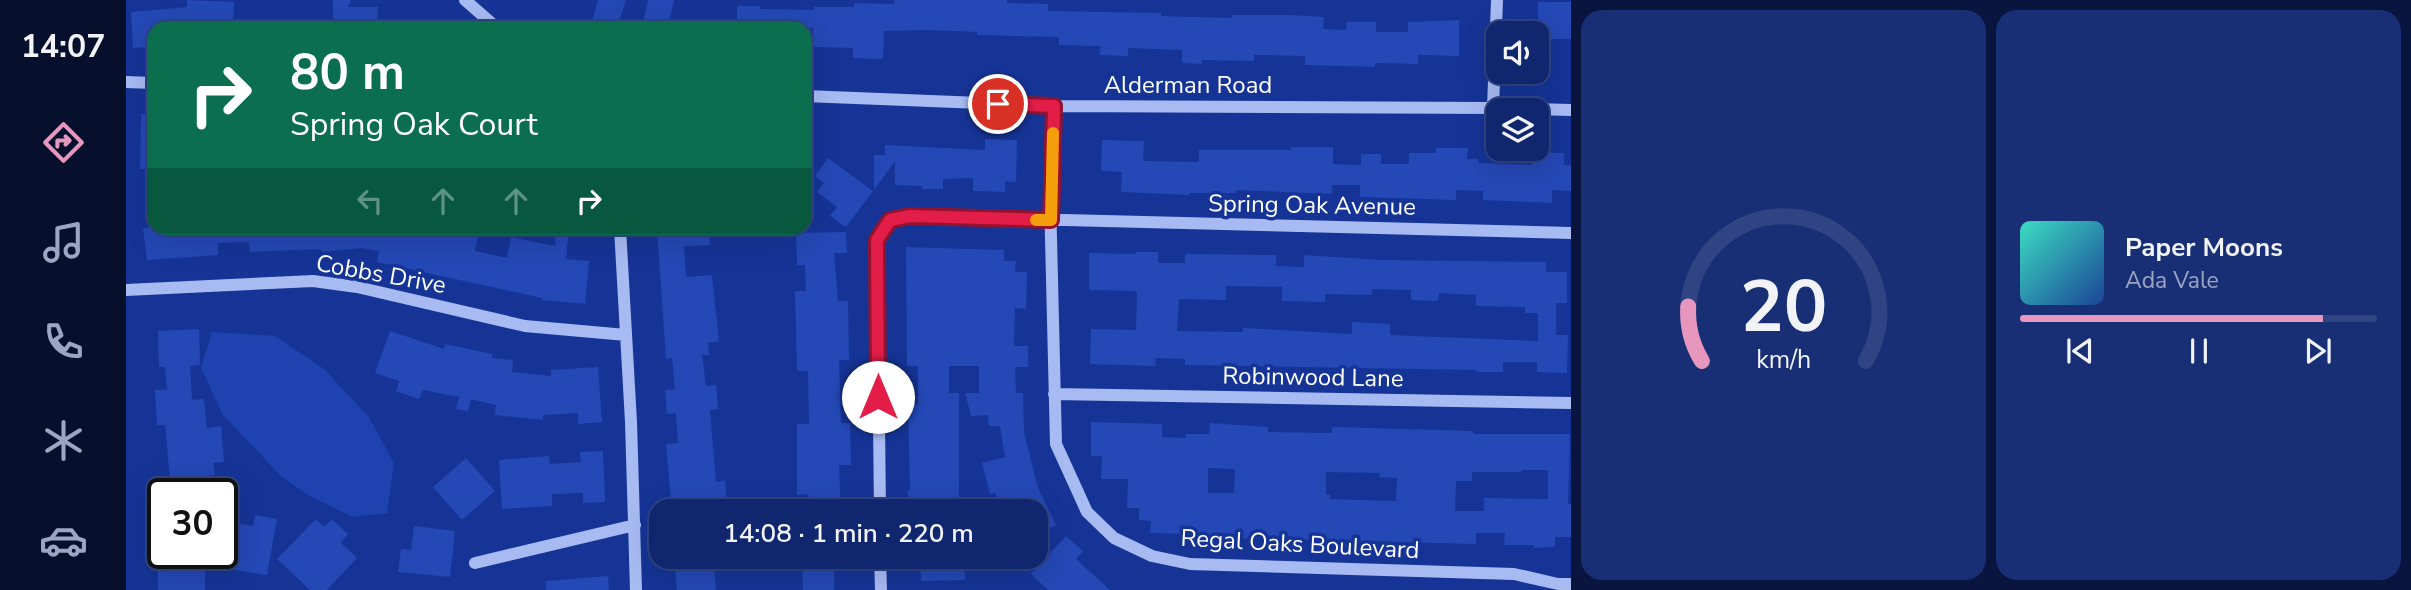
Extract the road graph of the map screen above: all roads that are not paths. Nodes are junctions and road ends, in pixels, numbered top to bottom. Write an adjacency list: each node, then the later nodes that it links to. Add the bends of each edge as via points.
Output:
1 (466, 0): 3 (street)
2 (1497, 0): 7 (street)
3 (489, 21)
4 (126, 82): 5 (street)
5 (147, 83)
6 (812, 96): 8 (street, Alderman Road)
7 (1493, 98)
8 (1054, 106): 9 (street, Alderman Road); 12 (street, Regal Oaks Boulevard)
9 (1486, 108)
10 (1549, 109): 11 (street, Alderman Road)
11 (1571, 110)
12 (1051, 220): 13 (street, Spring Oak Avenue); 17 (street, Regal Oaks Boulevard); 19 (street, Spring Oak Avenue, via 899,217 890,220 877,240)
13 (1571, 233)
14 (620, 235): 16 (street)
15 (126, 290): 16 (street, Cobbs Drive, via 313,281 525,326)
16 (626, 335): 20 (street)
17 (1054, 394): 18 (street, Robinwood Lane); 23 (street, Regal Oaks Boulevard, via 1056,444 1087,512 1114,538 1152,556 1189,564 1514,574)
18 (1571, 403)
19 (880, 499)
20 (635, 525): 21 (street); 24 (street)
21 (475, 563)
22 (880, 569): 25 (street)
23 (1571, 584)
24 (636, 590)
25 (881, 590)

